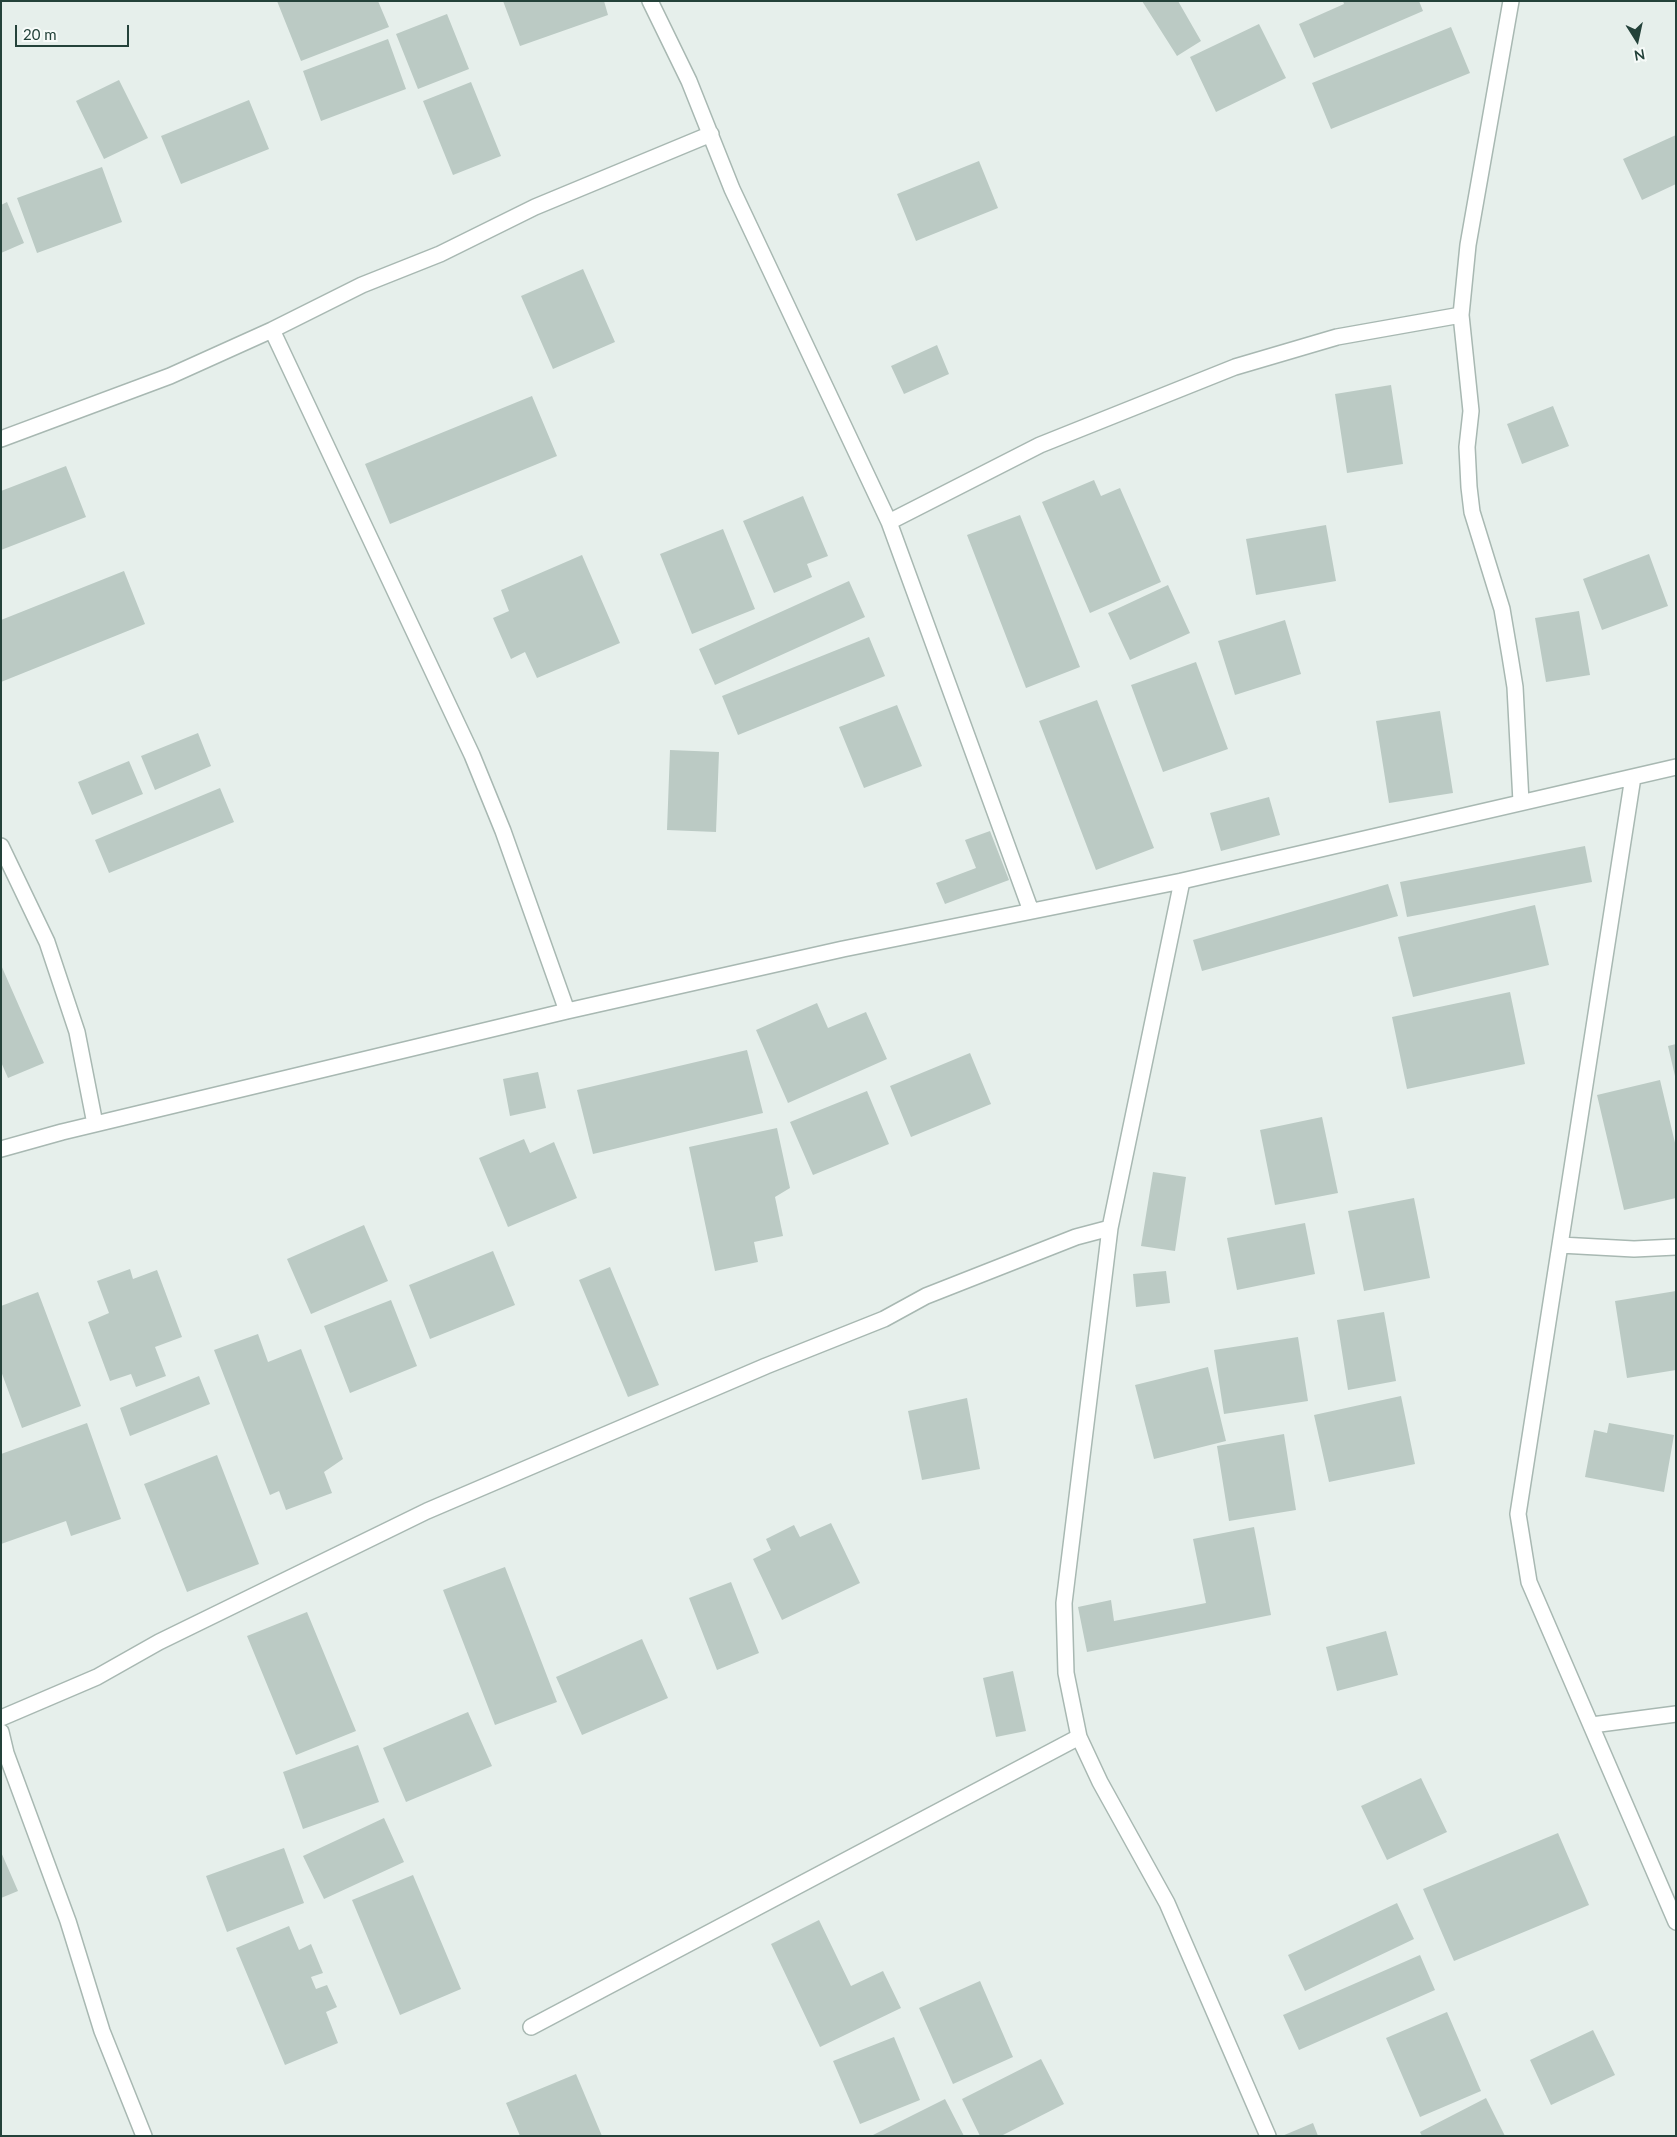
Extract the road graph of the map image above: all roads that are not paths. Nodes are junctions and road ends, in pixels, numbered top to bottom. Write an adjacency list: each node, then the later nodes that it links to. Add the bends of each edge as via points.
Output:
1 (650, 1): 3 (street)
2 (1511, 1): 4 (street, via 1468,245)
3 (711, 134): 5 (street, via 534,207 440,254 362,285); 7 (street, via 732,189)
4 (1460, 315): 7 (street, via 1337,337 1236,367 1040,445); 10 (street, via 1471,411 1467,447 1468,487 1472,512 1502,609 1510,656 1515,687)
5 (272, 330): 6 (street, via 170,376); 14 (street, via 472,755 503,831)
6 (1, 439)
7 (889, 522): 13 (street)
8 (1676, 767): 9 (street)
9 (1633, 777): 10 (street); 18 (street)
10 (1521, 802): 12 (street)
11 (1, 846): 15 (street, via 47,942 77,1032)
12 (1182, 881): 13 (street); 17 (street)
13 (1031, 911): 14 (street)
14 (567, 1011): 15 (street)
15 (95, 1124): 16 (street)
16 (1, 1149)
17 (1110, 1228): 21 (street, via 1076,1237 926,1296 884,1319 427,1511 160,1642 97,1677); 24 (street, via 1064,1603 1066,1673)
18 (1560, 1245): 19 (street, via 1634,1249); 22 (street, via 1518,1514 1530,1582)
19 (1676, 1247)
20 (1676, 1714): 22 (street)
21 (1, 1718)
22 (1592, 1725): 25 (street)
23 (1, 1732): 27 (street, via 68,1921 102,2031)
24 (1079, 1737): 26 (street); 28 (street, via 1100,1782 1167,1903)
25 (1676, 1922)
26 (531, 2027)
27 (144, 2136)
28 (1268, 2136)

